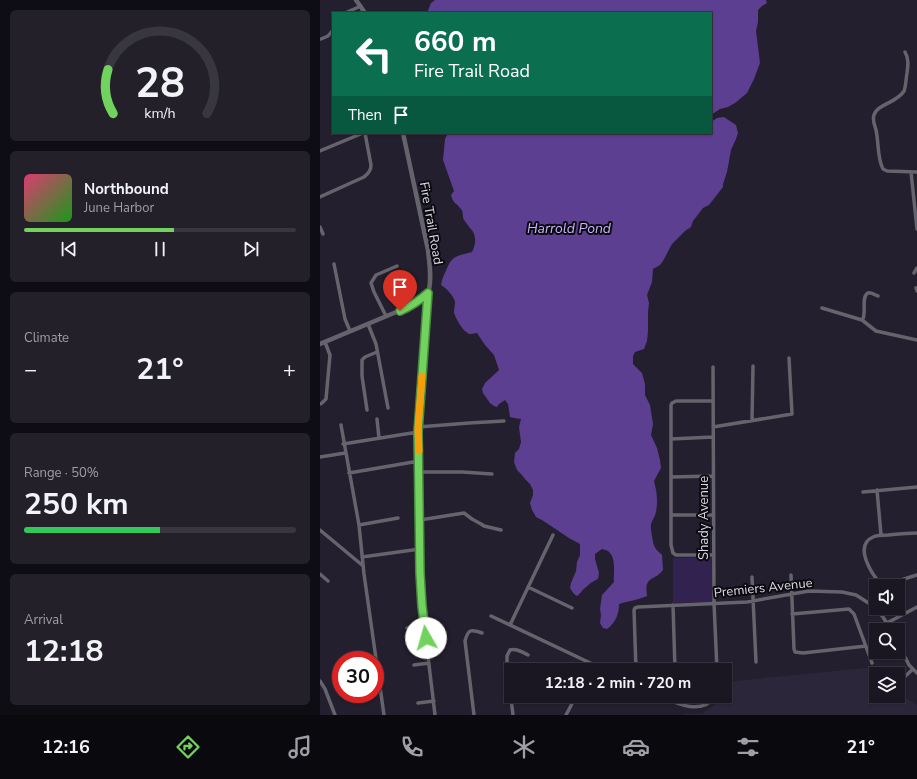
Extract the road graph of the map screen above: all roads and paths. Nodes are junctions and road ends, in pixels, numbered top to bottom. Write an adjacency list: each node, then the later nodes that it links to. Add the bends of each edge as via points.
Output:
1 (356, 0): 2 (street)
2 (360, 6): 3 (street); 4 (street)
3 (347, 12)
4 (364, 12)
5 (332, 31): 6 (street)
6 (321, 39)
7 (905, 52): 12 (street, via 909,65 904,90 893,102 876,110 873,118 882,168 887,171)
8 (362, 134): 11 (street)
9 (364, 134): 14 (street, via 371,166 368,174)
10 (403, 134): 22 (street, Fire Trail Road, via 428,250)
11 (320, 151)
12 (911, 172): 13 (street); 16 (street)
13 (917, 172)
14 (320, 197)
15 (320, 227): 17 (street)
16 (917, 229)
17 (323, 234)
18 (334, 264): 28 (street, via 345,319)
19 (397, 266): 25 (street, via 376,275 371,283)
20 (917, 268): 21 (street)
21 (914, 273)
22 (428, 293): 25 (street, via 413,305); 43 (street)
23 (878, 296): 26 (street, via 867,294)
24 (822, 308): 26 (street)
25 (386, 316): 27 (street)
26 (862, 320): 29 (street, via 876,331)
27 (368, 324): 28 (street); 31 (street)
28 (350, 331): 30 (street)
29 (917, 339)
30 (322, 343): 36 (street, via 330,355 326,399)
31 (377, 352): 37 (street); 38 (street, via 362,360)
32 (789, 358): 40 (street, via 792,414)
33 (753, 366): 40 (street)
34 (713, 367): 35 (street, Shady Avenue)
35 (713, 401): 44 (street, Shady Avenue); 48 (street, via 672,403)
36 (320, 404)
37 (388, 408)
38 (367, 410)
39 (377, 419): 47 (street)
40 (752, 420): 44 (street)
41 (504, 421): 43 (street)
42 (341, 426): 49 (street)
43 (418, 427): 45 (street)
44 (713, 427): 46 (street, Shady Avenue)
45 (418, 432): 47 (street); 52 (street)
46 (713, 437): 48 (street); 57 (street, Shady Avenue)
47 (379, 438): 49 (street)
48 (671, 439): 56 (street)
49 (343, 444): 50 (street)
50 (345, 453): 51 (street); 53 (street)
51 (320, 457)
52 (419, 461): 53 (street); 54 (street)
53 (349, 472): 65 (street)
54 (419, 472): 55 (street); 64 (street)
55 (492, 474)
56 (671, 476): 57 (street); 61 (street)
57 (713, 476): 62 (street, Shady Avenue)
58 (917, 487): 59 (street)
59 (877, 490): 60 (street); 70 (street)
60 (863, 492)
61 (671, 515): 62 (street); 72 (street, via 671,545 674,554)
62 (714, 515): 72 (street, Shady Avenue)
63 (398, 518): 65 (street)
64 (420, 520): 67 (street, via 464,513 484,526); 71 (street)
65 (359, 525): 73 (street)
66 (320, 530): 74 (street)
67 (502, 530)
68 (917, 533): 70 (street)
69 (553, 535): 80 (street)
70 (880, 535): 77 (street, via 868,540 864,554 868,566 881,584)
71 (420, 549): 73 (street); 91 (street)
72 (714, 554): 83 (street, Shady Avenue)
73 (362, 557): 74 (street)
74 (362, 565): 117 (street)
75 (320, 574): 79 (street)
76 (791, 575): 81 (street)
77 (917, 575)
78 (752, 577): 82 (street)
79 (328, 581)
80 (528, 587): 86 (street); 90 (street)
81 (791, 594): 82 (street, Premiers Avenue); 87 (street); 89 (street, Premiers Avenue, via 847,592 870,604)
82 (753, 601): 83 (street, Premiers Avenue); 97 (street)
83 (714, 603): 84 (street, Premiers Avenue); 103 (street, Shady Avenue)
84 (673, 605): 101 (street, Premiers Avenue, via 643,606 635,609); 102 (street)
85 (917, 607): 89 (street)
86 (572, 608)
87 (792, 614): 94 (street, via 850,609); 94 (street, via 794,649 797,653)
88 (491, 616): 90 (street)
89 (887, 623)
90 (510, 625): 100 (street)
91 (425, 626): 92 (street); 98 (street)
92 (407, 628)
93 (482, 633): 119 (street, via 470,631 465,641)
94 (866, 646): 104 (street)
95 (528, 655): 99 (street, via 519,650 510,650)
96 (905, 657): 106 (street)
97 (756, 662)
98 (429, 663): 105 (street); 110 (street)
99 (506, 663)
100 (590, 663)
101 (636, 663)
102 (675, 663)
103 (717, 663)
104 (872, 663)
105 (414, 665)
106 (913, 670): 107 (street); 108 (street)
107 (917, 673)
108 (905, 677)
109 (320, 681): 116 (street)
110 (434, 702): 111 (street); 118 (street)
111 (418, 703)
112 (512, 703): 120 (street)
113 (572, 703): 121 (street)
114 (675, 703): 115 (street, via 696,711 704,709)
115 (711, 703)
116 (335, 715)
117 (384, 715)
118 (435, 715)
119 (474, 715)
120 (513, 715)
121 (566, 715)

